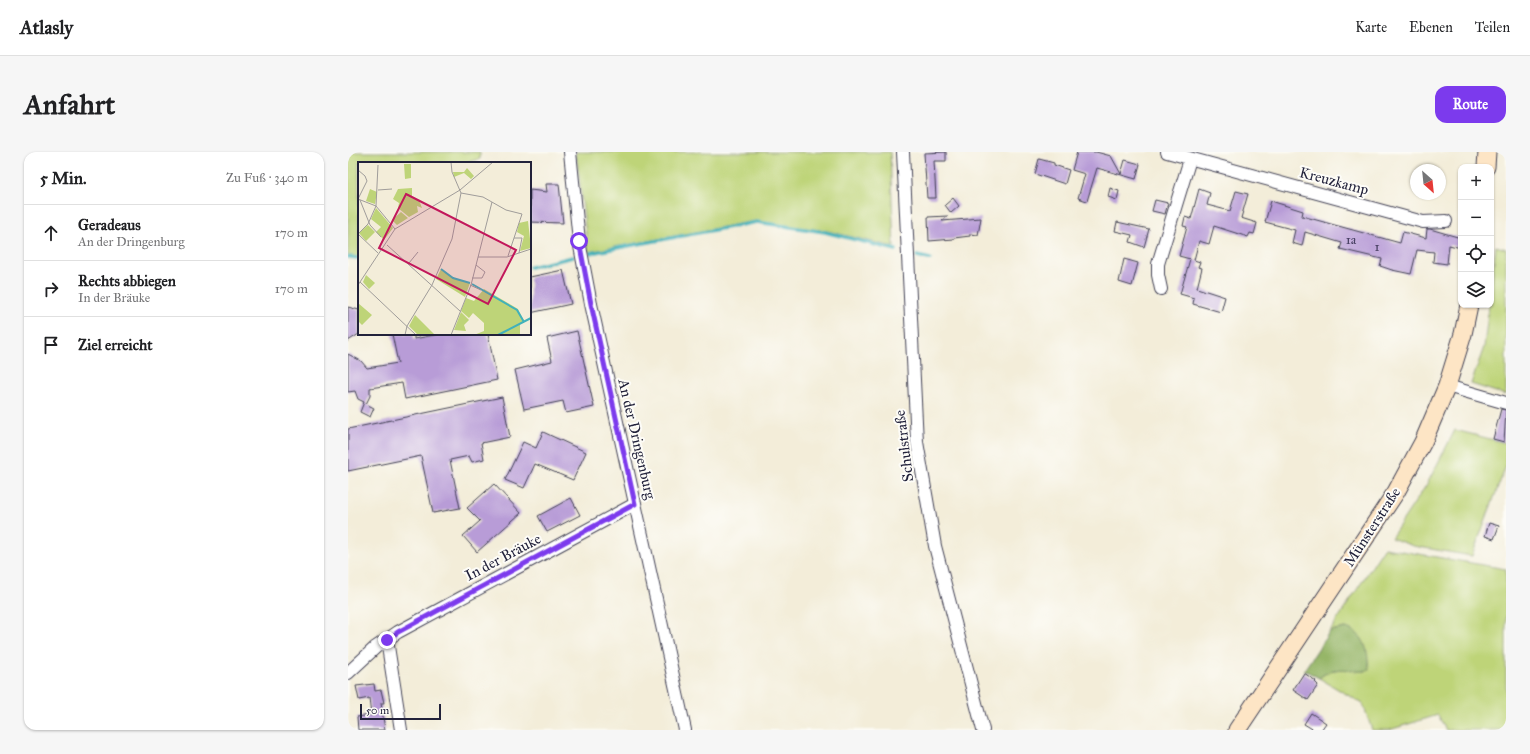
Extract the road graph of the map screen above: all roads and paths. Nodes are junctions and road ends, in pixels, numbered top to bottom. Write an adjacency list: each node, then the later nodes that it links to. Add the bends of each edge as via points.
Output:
1 (570, 152): 12 (street, An der Dringenburg, via 582,255)
2 (902, 152): 17 (street, Schulstraße, via 917,442 935,546)
3 (1167, 152): 5 (street, Kreuzkamp)
4 (1487, 152): 6 (main road)
5 (1190, 159): 7 (street, Kreuzkamp, via 1423,222); 8 (street, via 1158,264)
6 (1486, 164)
7 (1446, 221)
8 (1161, 289)
9 (1468, 308): 10 (main road, Münsterstraße)
10 (1447, 386): 11 (street); 18 (main road, Münsterstraße, via 1423,442 1396,492)
11 (1506, 403)
12 (635, 504): 13 (street, In der Bräuke); 16 (street, An der Dringenburg)
13 (387, 640): 14 (street, In der Bräuke); 15 (street)
14 (348, 673)
15 (401, 730)
16 (685, 730)
17 (983, 730)
18 (1238, 730)

